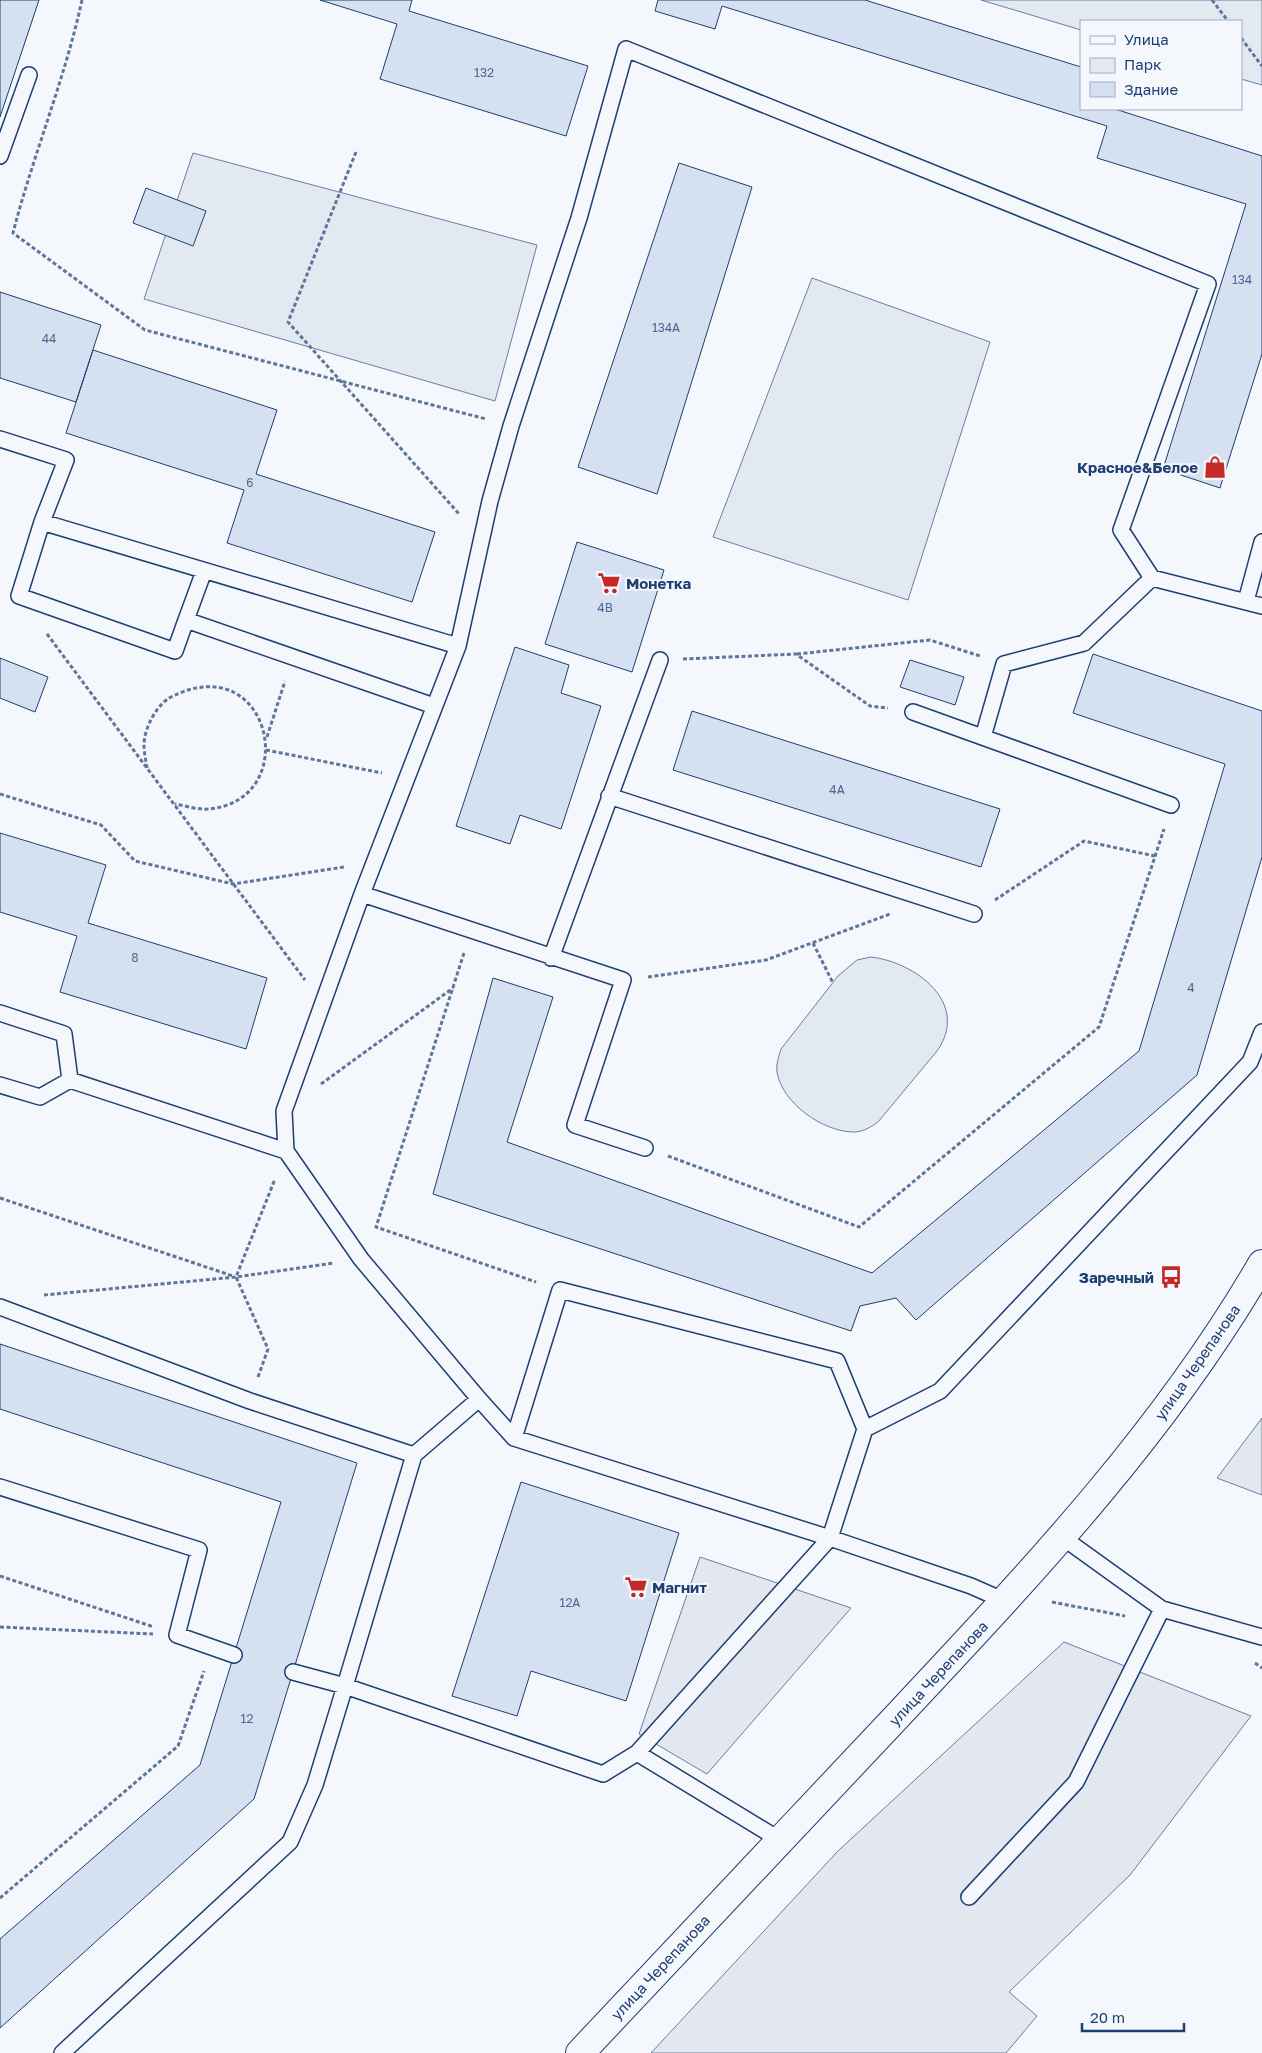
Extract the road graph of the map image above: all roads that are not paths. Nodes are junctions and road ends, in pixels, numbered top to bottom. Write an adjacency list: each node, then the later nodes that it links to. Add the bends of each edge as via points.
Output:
1 (29, 75): 2 (lane)
2 (0, 156)
3 (0, 439): 4 (lane, via 66,460)
4 (42, 522): 6 (lane); 10 (lane, via 19,596 175,651)
5 (1262, 542): 8 (lane)
6 (204, 570): 10 (lane); 11 (lane)
7 (1152, 578): 8 (lane); 11 (lane, via 1121,530 1208,284 626,49 579,218 511,426); 15 (lane, via 1084,643 1004,664)
8 (1246, 600): 9 (lane)
9 (1262, 606)
10 (186, 620): 13 (lane)
11 (458, 646): 13 (lane)
12 (660, 660): 16 (lane)
13 (434, 706): 18 (lane)
14 (913, 712): 15 (lane)
15 (983, 737): 17 (lane)
16 (609, 796): 19 (lane); 20 (lane)
17 (1171, 805)
18 (362, 894): 20 (lane); 26 (lane, via 284,1111)
19 (974, 914)
20 (550, 958): 25 (lane, via 623,980 575,1125)
21 (0, 1013): 23 (lane, via 64,1034)
22 (1262, 1032): 30 (lane, via 1250,1062 940,1391)
23 (70, 1080): 24 (lane, via 40,1097); 26 (lane)
24 (0, 1085)
25 (645, 1148)
26 (286, 1151): 29 (lane, via 361,1259)
27 (1262, 1264): 35 (main road, улица Черепанова, via 1240,1302 1148,1432)
28 (0, 1306): 32 (lane, via 250,1401)
29 (479, 1400): 31 (lane); 32 (lane)
30 (866, 1429): 31 (lane, via 837,1361 560,1290); 34 (lane)
31 (514, 1438): 34 (lane)
32 (414, 1455): 41 (lane)
33 (0, 1487): 39 (lane, via 199,1550 177,1635)
34 (830, 1538): 36 (lane, via 971,1586); 42 (lane)
35 (1062, 1538): 36 (main road, улица Черепанова); 37 (lane)
36 (1005, 1601): 43 (main road, улица Черепанова)
37 (1160, 1615): 38 (lane); 44 (lane, via 1076,1782)
38 (1262, 1637)
39 (234, 1655)
40 (293, 1672): 41 (lane)
41 (345, 1686): 42 (lane, via 603,1774); 45 (lane, via 314,1785 290,1842)
42 (637, 1752): 43 (lane)
43 (780, 1840): 46 (main road, улица Черепанова)
44 (969, 1897)
45 (62, 2053)
46 (580, 2053)

